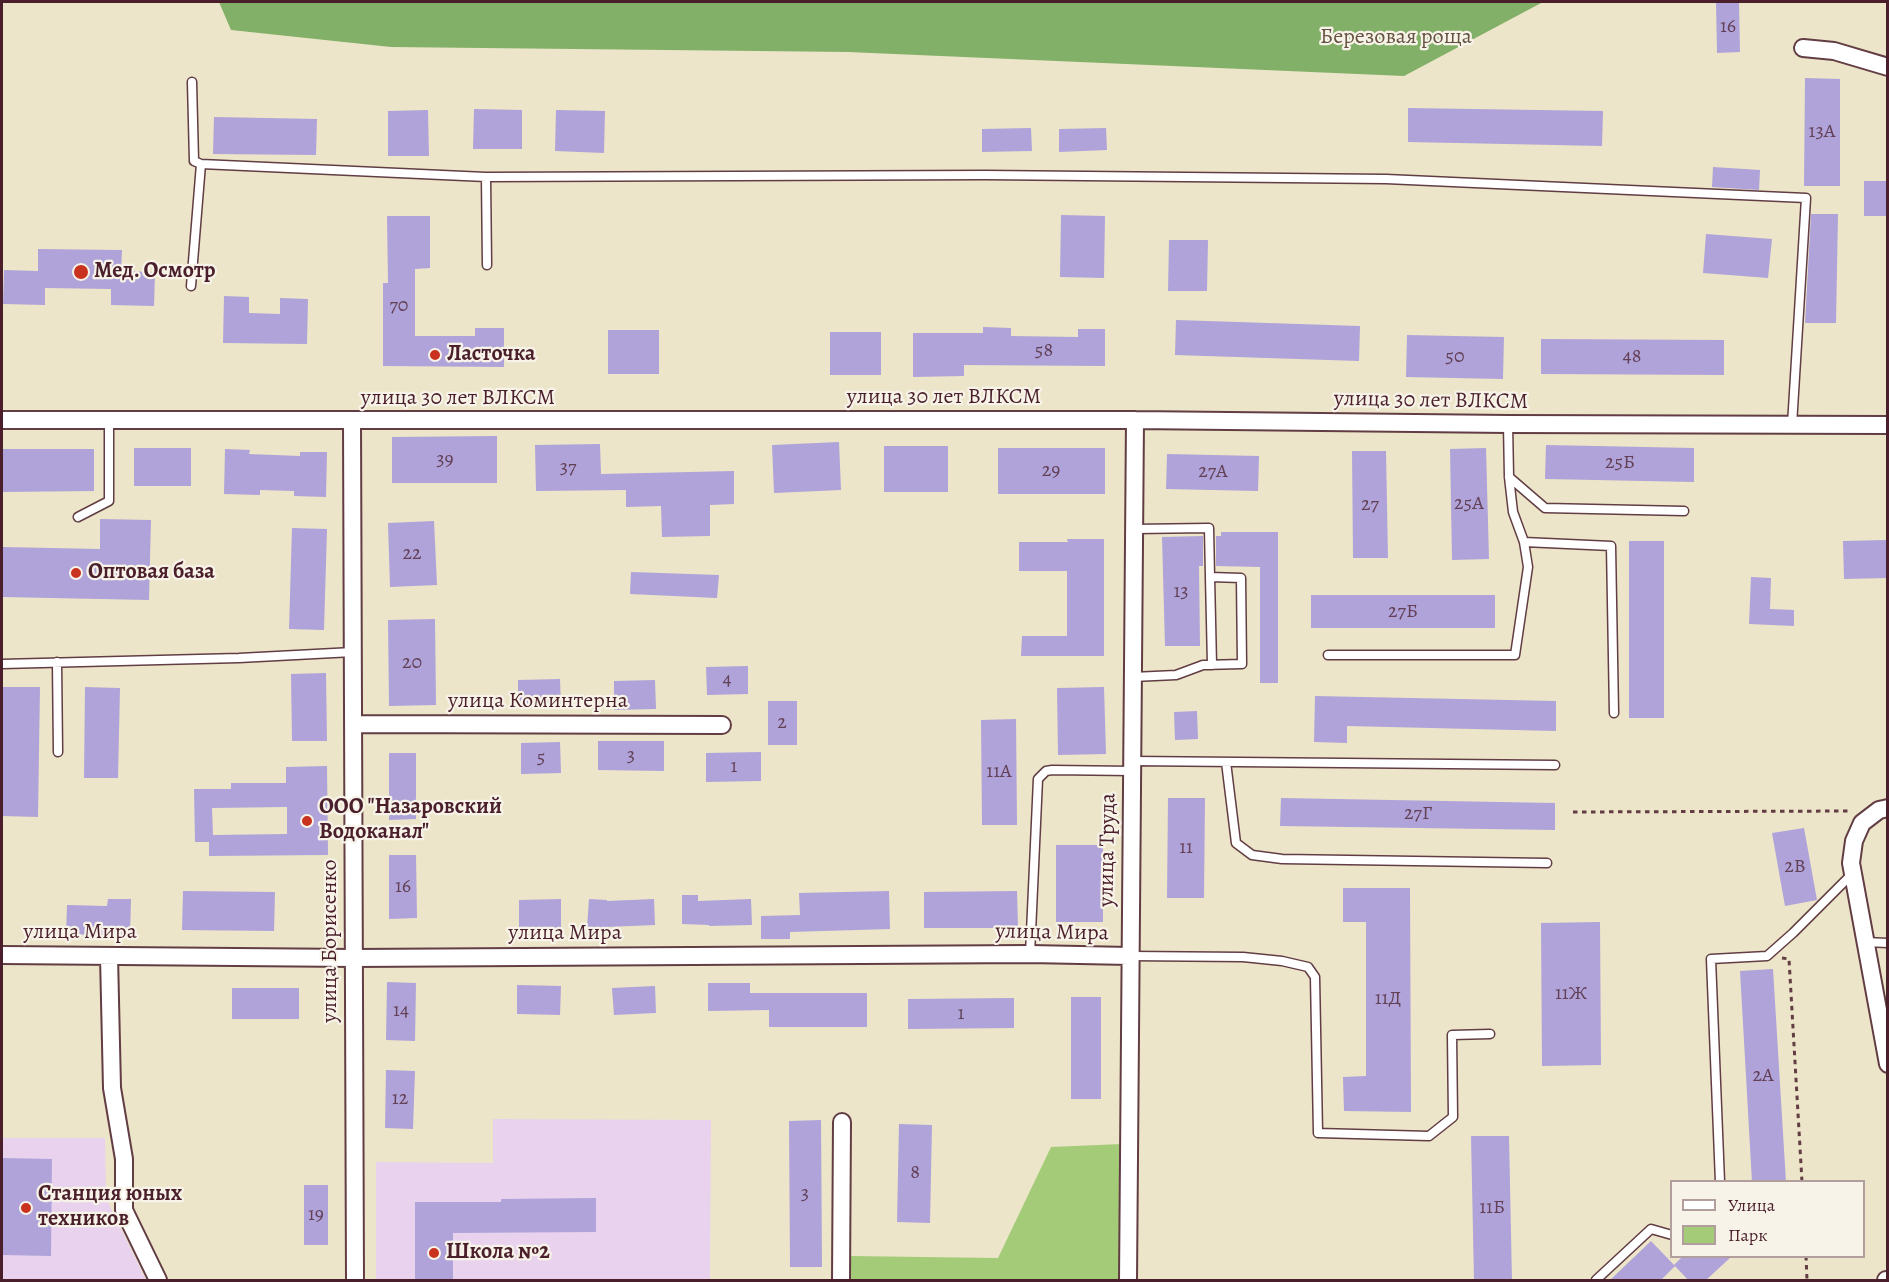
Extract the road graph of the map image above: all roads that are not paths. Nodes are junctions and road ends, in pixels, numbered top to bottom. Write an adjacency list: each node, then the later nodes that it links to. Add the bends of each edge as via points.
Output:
1 (1803, 48): 2 (street, via 1834,51)
2 (1887, 67)
3 (192, 82): 4 (lane, via 194,161)
4 (201, 164): 5 (lane); 7 (lane)
5 (486, 177): 6 (lane); 13 (lane, via 997,175 1386,179 1806,198)
6 (487, 265)
7 (191, 286)
8 (2, 420): 10 (street, улица 30 лет ВЛКСМ)
9 (1135, 420): 11 (street, улица 30 лет ВЛКСМ); 12 (street, улица 30 лет ВЛКСМ); 18 (street, улица Труда)
10 (108, 421): 11 (street, улица 30 лет ВЛКСМ); 17 (lane, via 109,501)
11 (352, 422): 21 (street, улица Борисенко)
12 (1508, 424): 13 (street, улица 30 лет ВЛКСМ); 15 (lane)
13 (1792, 425): 14 (street, улица 30 лет ВЛКСМ)
14 (1887, 425)
15 (1509, 477): 16 (lane, via 1545,508); 19 (lane, via 1513,512)
16 (1684, 511)
17 (78, 517)
18 (1134, 529): 20 (lane, via 1209,528); 26 (street, улица Труда)
19 (1524, 542): 22 (lane, via 1528,567 1515,655); 27 (lane, via 1611,546)
20 (1210, 577): 25 (lane); 25 (lane, via 1241,578 1242,664)
21 (353, 652): 23 (lane); 28 (street, улица Борисенко)
22 (1328, 655)
23 (57, 662): 24 (lane); 30 (lane)
24 (2, 664)
25 (1212, 665): 26 (lane, via 1176,675)
26 (1132, 677): 33 (street, улица Труда)
27 (1614, 713)
28 (353, 724): 29 (street, улица Коминтерна); 43 (street, улица Борисенко)
29 (722, 725)
30 (58, 752)
31 (1226, 762): 32 (lane); 33 (lane); 35 (lane, via 1236,843 1252,855 1282,860)
32 (1555, 765)
33 (1132, 766): 39 (lane, via 1052,770 1038,779); 42 (street, улица Труда)
34 (1883, 809): 36 (street, via 1862,823 1854,841)
35 (1547, 863)
36 (1853, 873): 37 (street); 47 (lane, via 1767,956 1711,959)
37 (1865, 942): 38 (lane); 45 (street)
38 (1887, 942)
39 (1030, 954): 42 (street, улица Мира); 43 (street, улица Мира)
40 (2, 955): 41 (street, улица Мира)
41 (109, 956): 43 (street, улица Мира); 49 (street, via 112,1088 124,1159 124,1210)
42 (1130, 956): 44 (lane, via 1243,957 1308,967 1315,977 1318,1133 1429,1136 1453,1117 1452,1035); 52 (street, улица Труда)
43 (354, 958): 50 (street, улица Борисенко)
44 (1490, 1034)
45 (1887, 1064)
46 (842, 1122): 51 (street)
47 (1720, 1180)
48 (1670, 1235): 53 (lane, via 1651,1229)
49 (158, 1281)
50 (355, 1281)
51 (841, 1281)
52 (1128, 1281)
53 (1596, 1281)

